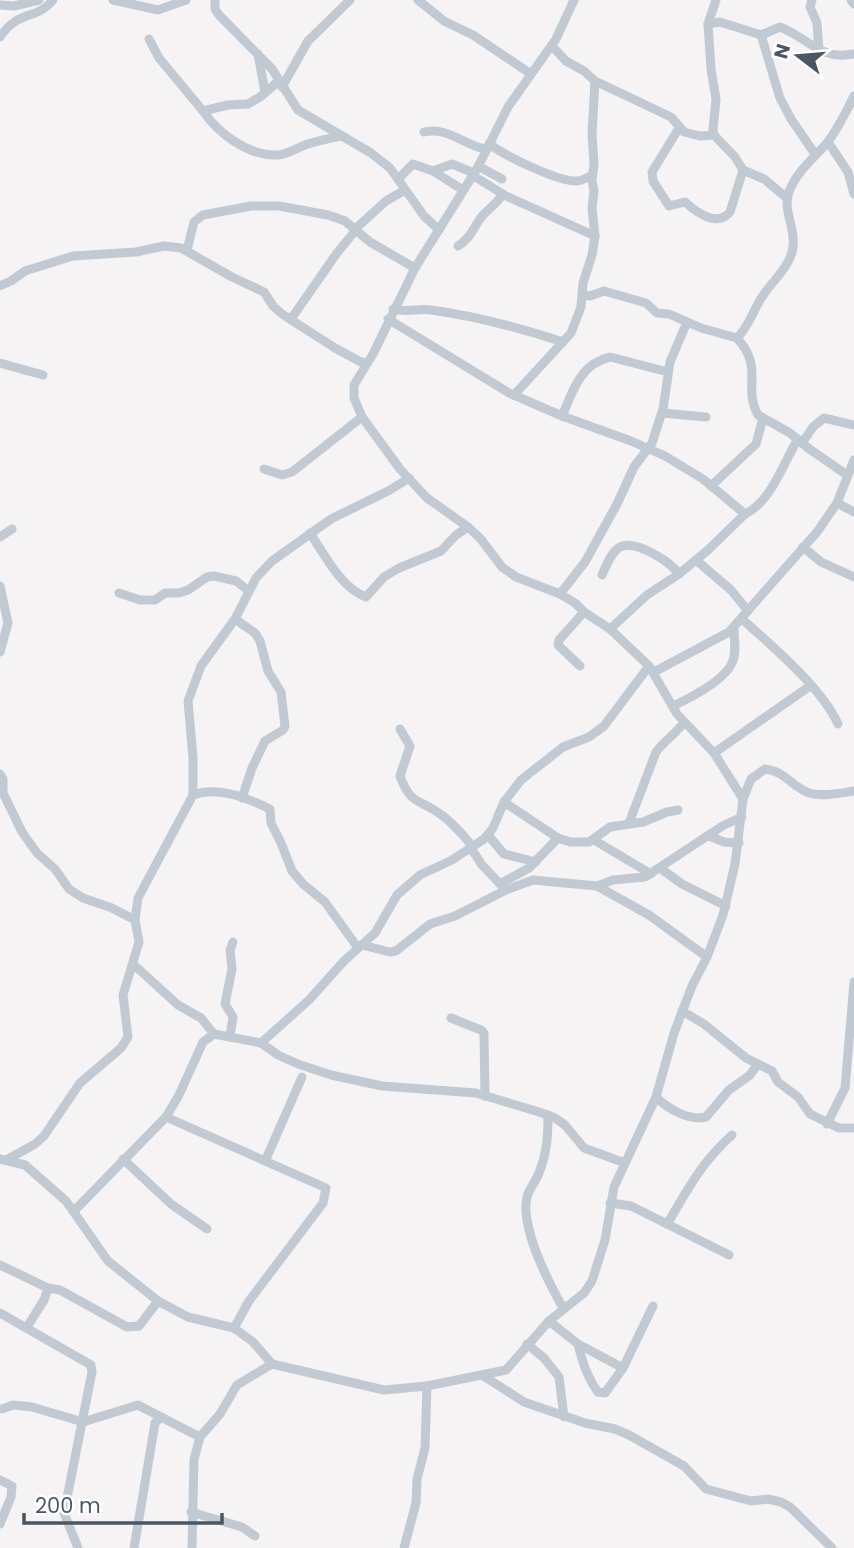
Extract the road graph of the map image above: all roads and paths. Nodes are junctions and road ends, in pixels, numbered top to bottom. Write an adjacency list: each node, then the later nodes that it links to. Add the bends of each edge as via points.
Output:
1 (39, 0): 11 (street)
2 (52, 0): 15 (street, via 43,11 11,23)
3 (113, 0): 4 (street, via 158,10)
4 (187, 0)
5 (206, 0): 12 (street)
6 (350, 0): 23 (street, via 308,41)
7 (574, 0): 17 (street)
8 (716, 0): 13 (street)
9 (812, 0): 18 (street)
10 (422, 1): 21 (street, via 444,21)
11 (0, 5)
12 (215, 5): 19 (street)
13 (708, 24): 14 (street, via 720,22); 29 (street, via 716,100)
14 (761, 35): 18 (street, via 780,27); 33 (street, via 780,98)
15 (0, 37)
16 (149, 39): 26 (street)
17 (552, 46): 21 (street); 22 (street)
18 (819, 50): 20 (street)
19 (258, 54): 23 (street); 24 (street)
20 (854, 54)
21 (531, 74): 32 (street)
22 (595, 81): 27 (street, via 671,117); 37 (street)
23 (281, 83): 24 (street); 30 (street, via 298,110)
24 (265, 92): 26 (street, via 248,104)
25 (854, 96): 31 (street)
26 (203, 111): 30 (street, via 232,139 273,155)
27 (679, 128): 29 (street, via 690,134); 34 (street, via 651,175 668,206 685,202 698,215 722,219 730,212)
28 (424, 132): 32 (street, via 444,132 478,148)
29 (714, 135): 34 (street)
30 (340, 136): 38 (street, via 378,158)
31 (828, 142): 33 (street); 43 (street, via 848,172)
32 (487, 147): 36 (street); 37 (street, via 569,180)
33 (815, 154): 44 (street)
34 (743, 170): 44 (street)
35 (433, 171): 36 (street, via 450,164); 38 (street, via 413,164); 41 (street)
36 (475, 171): 39 (street); 41 (street); 42 (street)
37 (592, 175): 47 (street)
38 (398, 179): 40 (street)
39 (502, 180)
40 (405, 190): 45 (street); 46 (street)
41 (463, 190): 46 (street)
42 (503, 194): 47 (street); 48 (street)
43 (854, 194)
44 (787, 198): 57 (street, via 791,254)
45 (355, 230): 49 (street, via 328,215 251,206 197,219); 50 (street); 54 (street)
46 (439, 230): 50 (street)
47 (595, 236): 52 (street)
48 (458, 246)
49 (187, 250): 51 (street, via 164,246 73,256 25,271); 54 (street, via 264,292 273,306)
50 (415, 268): 53 (street)
51 (0, 286)
52 (584, 295): 56 (street, via 604,291 628,297); 58 (street)
53 (393, 309): 55 (street); 58 (street, via 464,316)
54 (291, 319): 60 (street)
55 (388, 319): 60 (street); 63 (street)
56 (687, 322): 57 (street); 61 (street)
57 (737, 338): 68 (street, via 751,359 753,404)
58 (564, 342): 63 (street)
59 (0, 363): 62 (street)
60 (367, 363): 66 (street, via 354,385)
61 (668, 372): 64 (street); 65 (street, via 605,358 584,370)
62 (43, 374)
63 (514, 395): 65 (street)
64 (662, 413): 67 (street); 71 (street)
65 (562, 416): 71 (street)
66 (362, 417): 73 (street, via 292,472); 75 (street)
67 (706, 417)
68 (763, 418): 70 (street); 76 (street, via 756,444)
69 (854, 424): 70 (street, via 824,418)
70 (800, 441): 74 (street); 79 (street, via 755,508)
71 (648, 448): 76 (street); 92 (street, via 585,562)
72 (854, 460): 74 (street)
73 (264, 470)
74 (847, 475): 77 (street)
75 (409, 478): 80 (street, via 427,498); 82 (street)
76 (710, 486): 79 (street)
77 (837, 503): 78 (street); 84 (street)
78 (854, 513)
79 (745, 514): 85 (street)
80 (468, 527): 82 (street, via 441,551 384,577 366,597 341,577); 92 (street, via 506,571)
81 (12, 529): 83 (street)
82 (310, 533): 90 (street, via 272,561)
83 (0, 537)
84 (803, 547): 88 (street, via 821,562); 94 (street)
85 (696, 560): 86 (street); 94 (street, via 731,590)
86 (679, 574): 87 (street, via 660,557 625,545 610,558); 96 (street, via 647,595)
87 (602, 575)
88 (854, 577)
89 (0, 586): 98 (street, via 8,623)
90 (249, 591): 91 (street, via 236,581 214,576 155,600); 95 (street)
91 (119, 593)
92 (560, 594): 93 (street)
93 (584, 612): 96 (street); 99 (street, via 558,645)
94 (745, 615): 97 (street); 101 (street)
95 (235, 620): 112 (street, via 201,666 189,695); 113 (street, via 260,641 268,671 281,692 285,726 265,741)
96 (610, 629): 100 (street)
97 (734, 629): 100 (street); 102 (street, via 731,665 692,698)
98 (0, 652)
99 (580, 666)
100 (652, 669): 102 (street); 115 (street, via 604,726 537,766)
101 (810, 686): 104 (street); 106 (street)
102 (673, 706): 103 (street)
103 (684, 722): 106 (street); 118 (street, via 656,752)
104 (838, 724)
105 (400, 729): 124 (street, via 410,746 400,776 408,794 440,814)
106 (714, 752): 108 (street)
107 (0, 774): 111 (street)
108 (729, 775): 109 (street); 114 (street)
109 (751, 779): 110 (street, via 765,769 781,773 810,793); 114 (street)
110 (854, 791)
111 (1, 794): 131 (street, via 37,853 69,889)
112 (193, 795): 113 (street, via 218,792); 131 (street, via 138,898)
113 (242, 798): 133 (street, via 270,809 271,823 292,871 325,902)
114 (743, 799): 117 (street)
115 (504, 802): 119 (street); 121 (street)
116 (678, 810): 118 (street)
117 (742, 817): 120 (street); 123 (street)
118 (629, 823): 122 (street, via 610,827)
119 (488, 835): 124 (street); 125 (street, via 505,853)
120 (709, 836): 123 (street); 126 (street)
121 (558, 838): 122 (street); 125 (street)
122 (594, 840): 127 (street)
123 (739, 843): 130 (street)
124 (472, 847): 129 (street); 133 (street, via 415,878)
125 (536, 862): 129 (street)
126 (660, 868): 127 (street); 130 (street)
127 (651, 874): 128 (street)
128 (597, 886): 129 (street, via 533,880); 134 (street, via 649,915)
129 (503, 887): 133 (street, via 455,916 430,924 397,951)
130 (726, 906): 134 (street)
131 (135, 920): 135 (street, via 139,942)
132 (233, 942): 140 (street, via 225,1004 233,1017)
133 (360, 947): 141 (street)
134 (707, 957): 137 (street)
135 (133, 964): 139 (street, via 178,1005 201,1018); 151 (street, via 123,995 128,1031 125,1044 80,1083 44,1136)
136 (854, 982): 148 (street, via 845,1088)
137 (682, 1011): 142 (street); 145 (street)
138 (451, 1018): 144 (street, via 484,1033)
139 (214, 1034): 140 (street); 147 (street, via 201,1045)
140 (230, 1036): 141 (street)
141 (261, 1043): 144 (street, via 278,1055 331,1075 382,1086)
142 (758, 1064): 145 (street, via 706,1117 679,1112); 148 (street, via 772,1071 810,1114)
143 (302, 1077): 153 (street)
144 (485, 1096): 146 (street)
145 (656, 1097): 154 (street)
146 (548, 1115): 154 (street, via 565,1125 584,1148); 164 (street, via 547,1153 527,1196 527,1215 540,1264)
147 (166, 1117): 152 (street); 153 (street)
148 (827, 1124): 149 (street)
149 (854, 1128)
150 (732, 1135): 157 (street, via 694,1176)
151 (4, 1159): 156 (street, via 25,1165)
152 (123, 1159): 156 (street); 158 (street, via 172,1204)
153 (263, 1160): 168 (street, via 327,1192)
154 (625, 1163): 155 (street)
155 (610, 1203): 157 (street, via 631,1206); 164 (street, via 606,1240 592,1281)
156 (74, 1211): 162 (street, via 108,1261)
157 (667, 1224): 159 (street)
158 (207, 1228)
159 (729, 1255)
160 (0, 1265): 161 (street)
161 (48, 1288): 162 (street, via 60,1290 127,1327 139,1326); 167 (street)
162 (158, 1301): 168 (street, via 188,1317)
163 (653, 1306): 172 (street)
164 (563, 1308): 166 (street)
165 (0, 1313): 167 (street)
166 (549, 1321): 169 (street); 170 (street)
167 (27, 1327): 178 (street, via 91,1365)
168 (234, 1328): 171 (street)
169 (527, 1344): 173 (street, via 506,1370); 177 (street, via 559,1377)
170 (578, 1344): 172 (street); 172 (street, via 584,1366 601,1393 610,1390)
171 (272, 1364): 174 (street, via 384,1390); 179 (street, via 237,1385)
172 (622, 1368)
173 (482, 1375): 174 (street); 177 (street, via 524,1402)
174 (427, 1386): 187 (street, via 425,1448)
175 (2, 1409): 178 (street, via 32,1407)
176 (161, 1417): 178 (street, via 138,1405); 179 (street); 185 (street, via 153,1428)
177 (564, 1417): 188 (street, via 629,1435 684,1466 706,1489 790,1507)
178 (83, 1422): 184 (street, via 64,1513)
179 (200, 1437): 181 (street)
180 (0, 1480): 182 (street, via 12,1486)
181 (191, 1512): 183 (street, via 242,1527); 186 (street)
182 (0, 1524)
183 (255, 1536)
184 (78, 1548)
185 (134, 1548)
186 (192, 1548)
187 (404, 1548)
188 (832, 1548)

